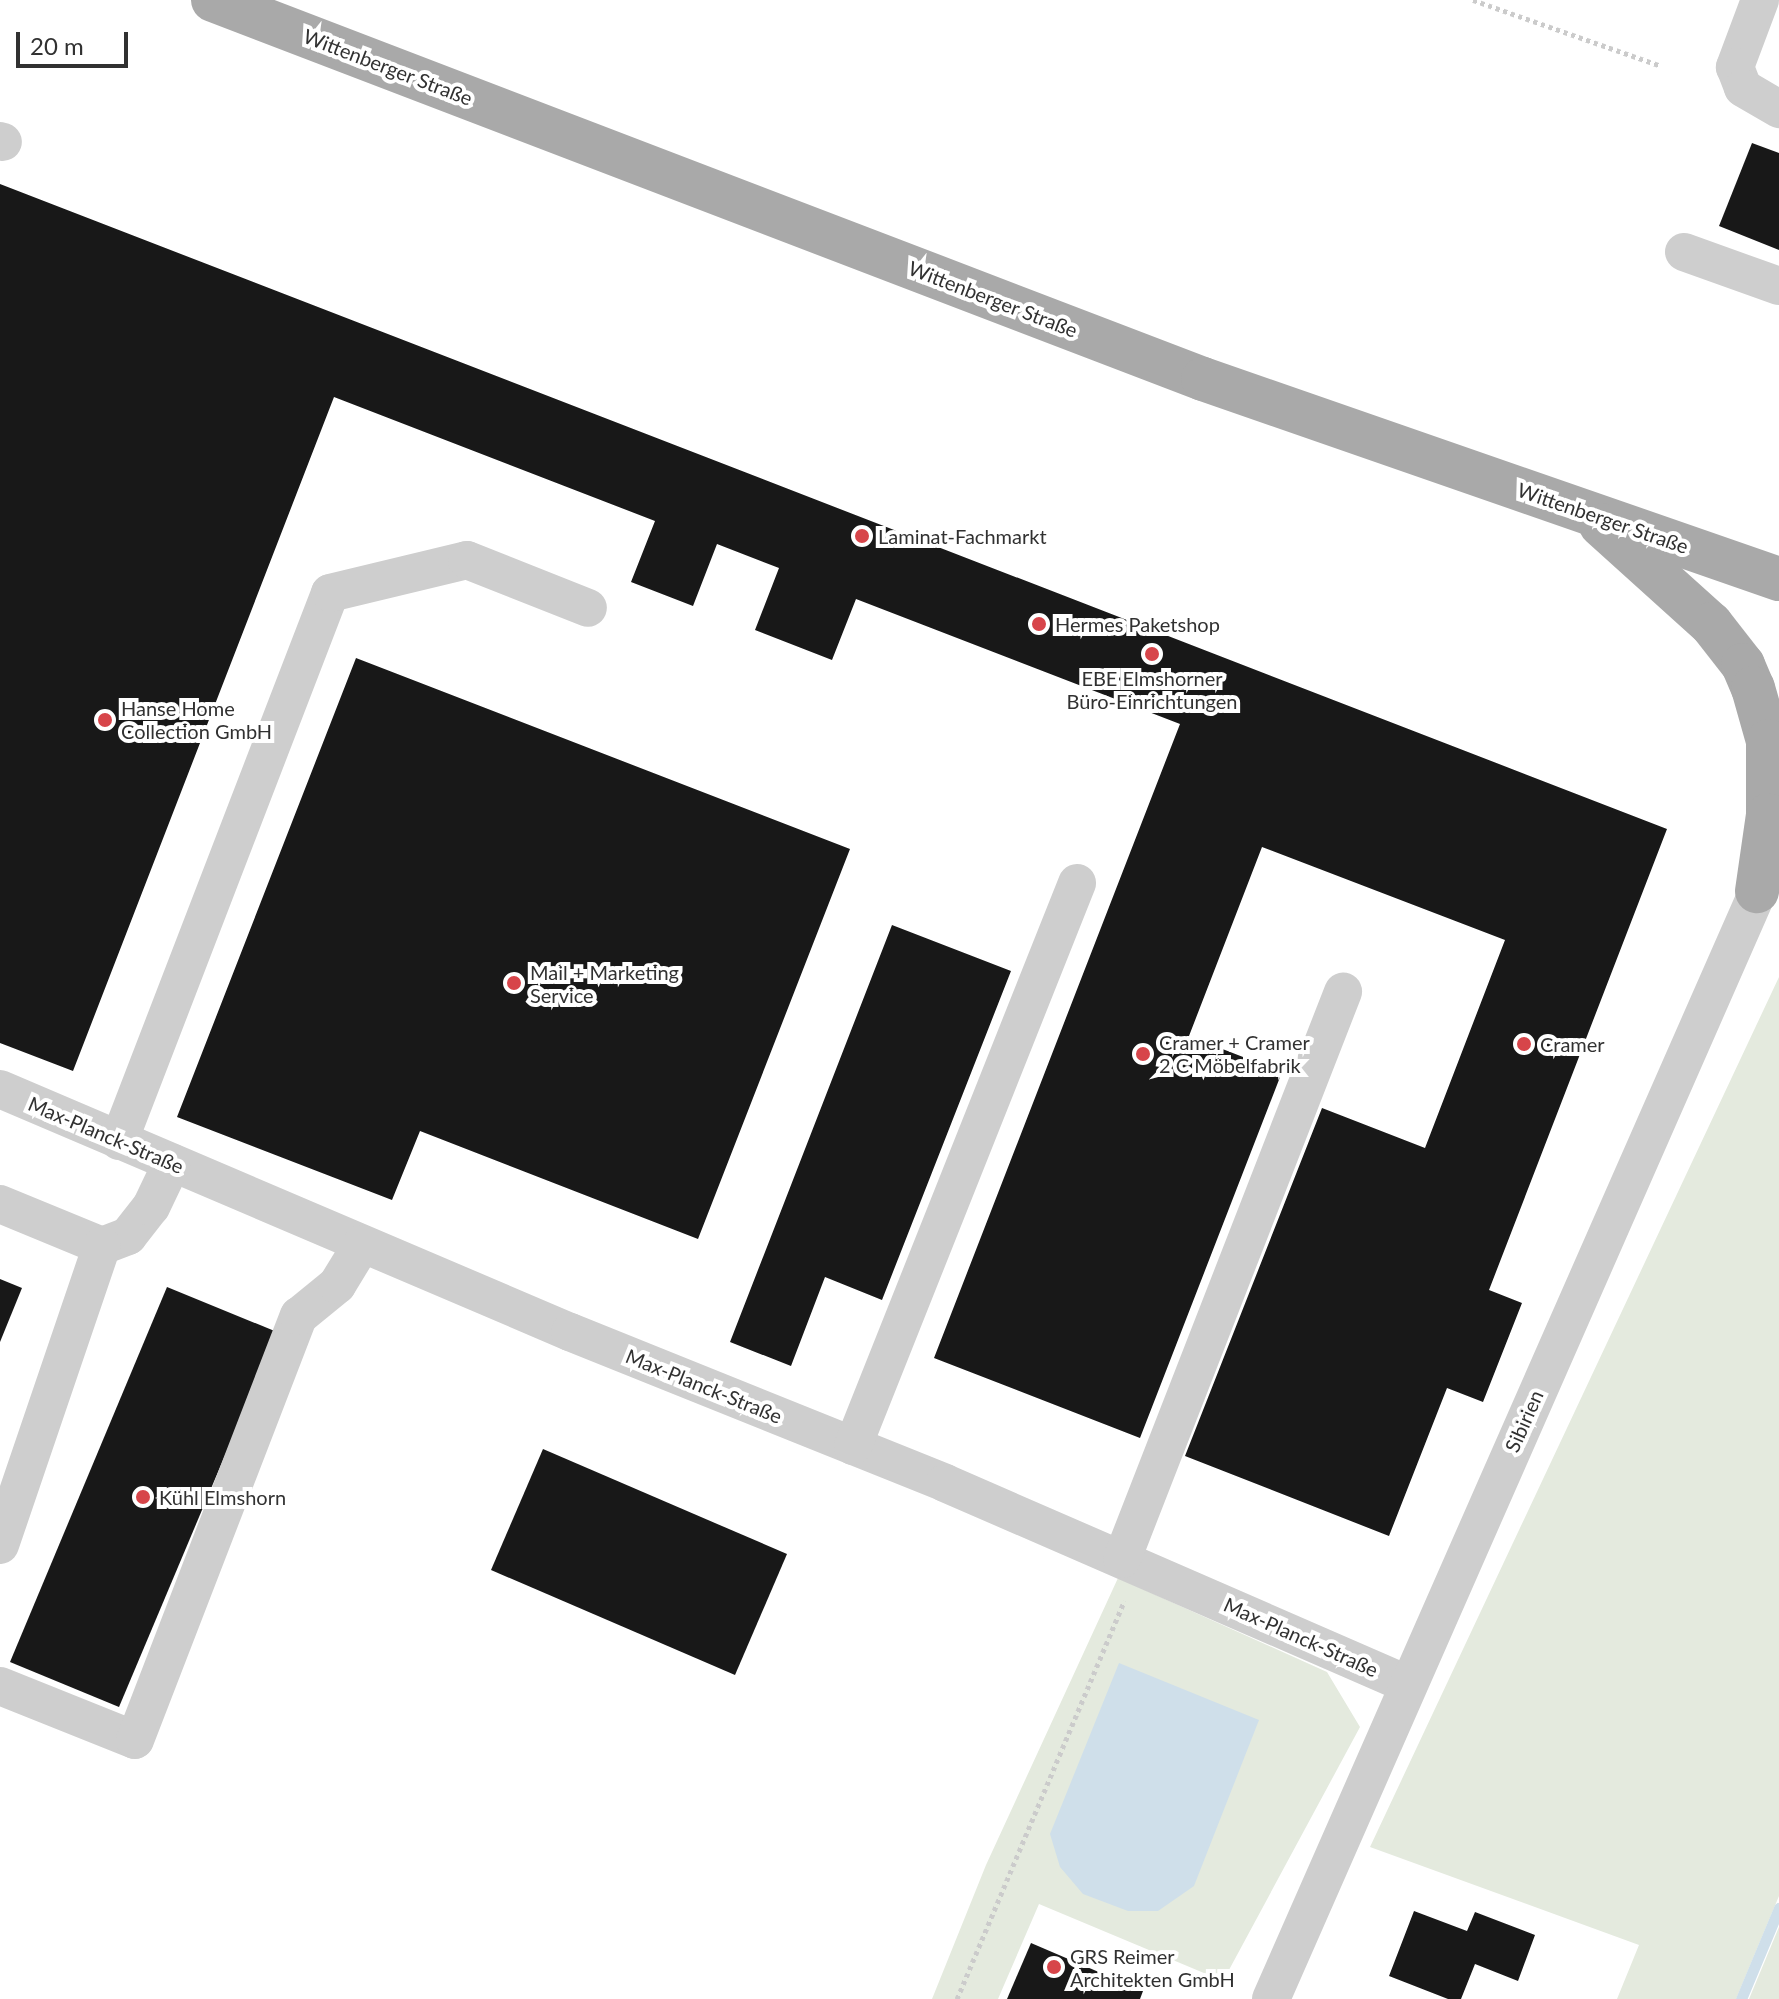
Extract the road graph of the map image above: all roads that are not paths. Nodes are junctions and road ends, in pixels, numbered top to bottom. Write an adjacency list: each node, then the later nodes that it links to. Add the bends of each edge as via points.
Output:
1 (213, 0): 6 (main road, Wittenberger Straße, via 1203,379)
2 (1760, 0): 3 (street, via 1735,67 1743,88)
3 (1779, 109)
4 (1684, 252): 5 (street)
5 (1779, 286)
6 (1588, 512): 7 (main road, Wittenberger Straße); 11 (main road, via 1711,624 1743,665 1768,741 1768,815)
7 (1779, 579)
8 (588, 608): 14 (street, via 467,560 330,593)
9 (1779, 844): 11 (street, Sibirien)
10 (1077, 883): 19 (street)
11 (1757, 891): 22 (street, Sibirien)
12 (1343, 992): 21 (street)
13 (0, 1089): 14 (street, Max-Planck-Straße)
14 (119, 1141): 15 (street, Max-Planck-Straße)
15 (172, 1163): 17 (street, Max-Planck-Straße); 18 (street, via 151,1207 128,1236)
16 (0, 1204): 18 (street)
17 (362, 1244): 19 (street, Max-Planck-Straße); 23 (street, via 337,1285 299,1316 135,1740)
18 (102, 1246): 20 (street)
19 (853, 1446): 21 (street, Max-Planck-Straße)
20 (0, 1545)
21 (1130, 1563): 22 (street, Max-Planck-Straße)
22 (1407, 1684): 24 (street, Sibirien)
23 (0, 1686)
24 (1271, 1999)

